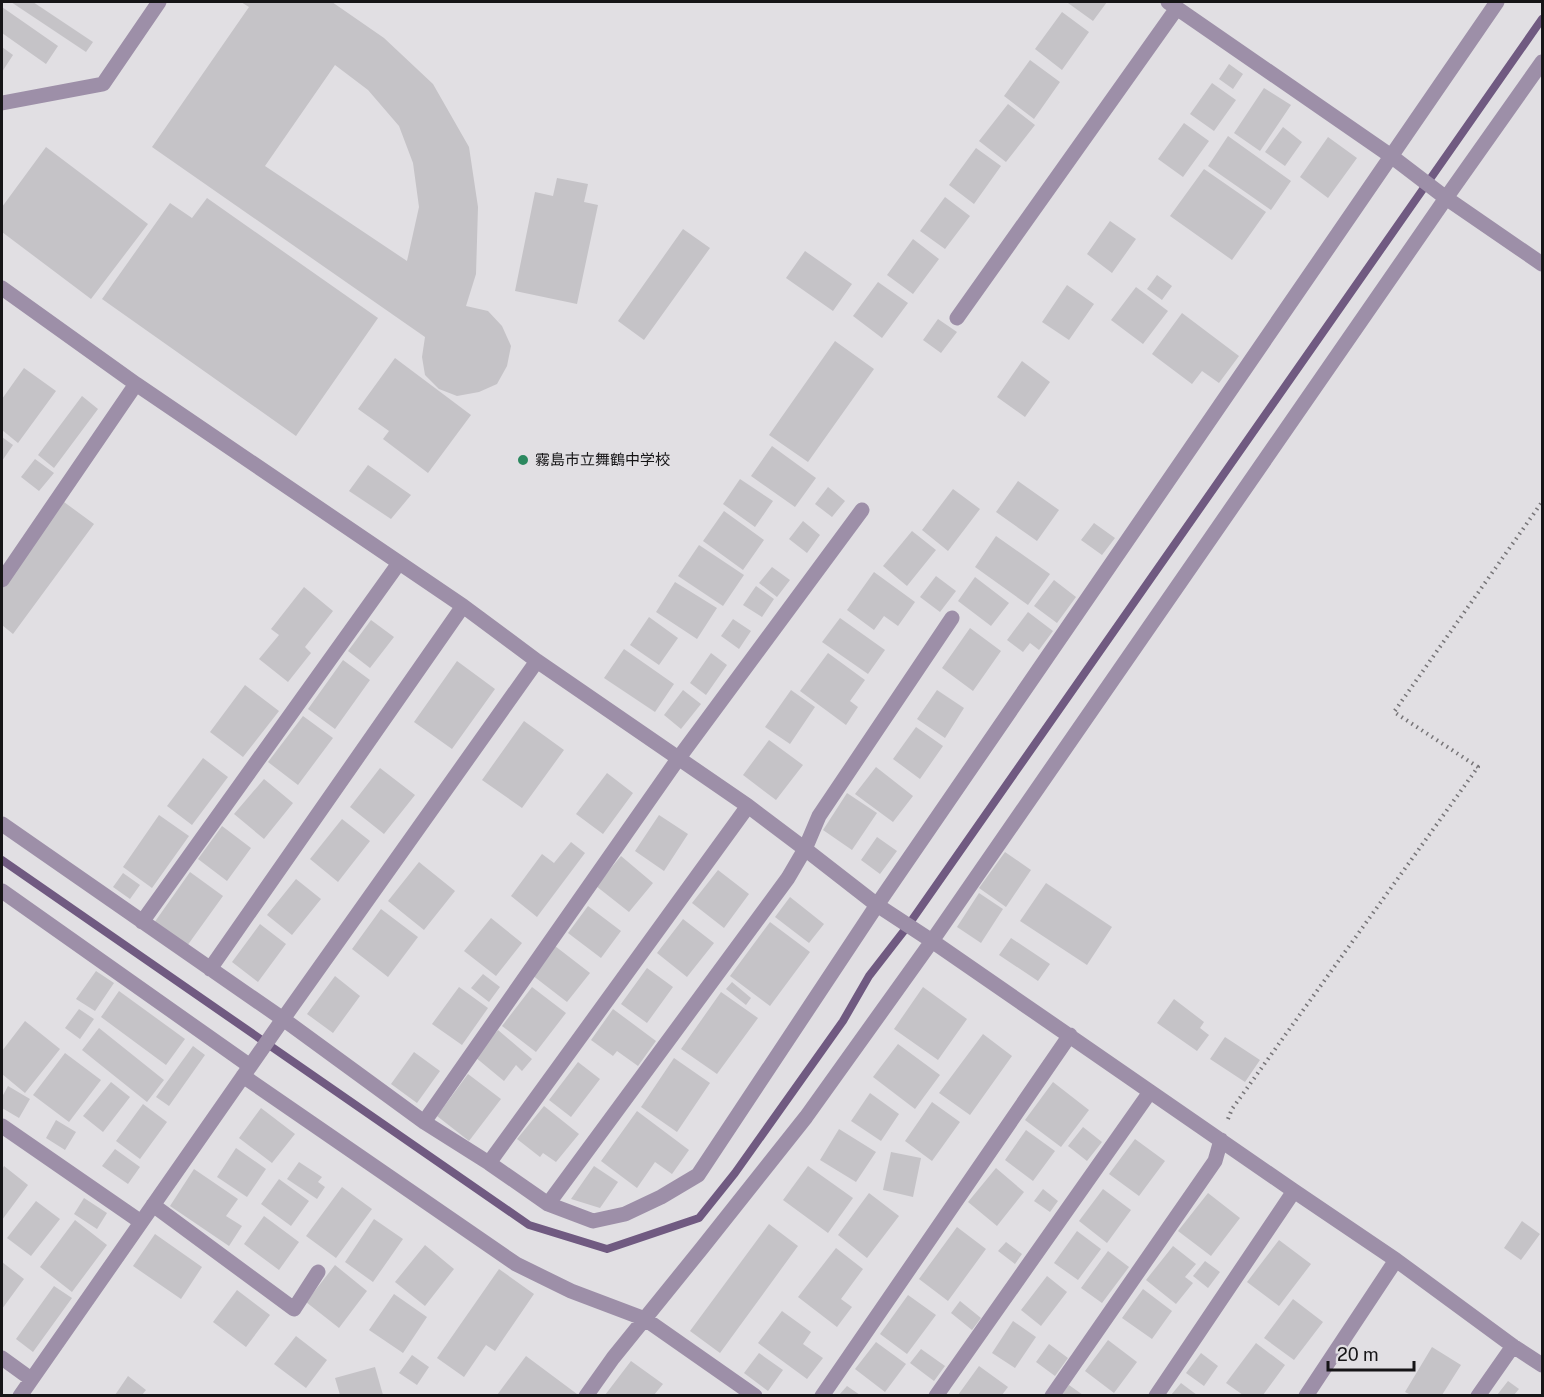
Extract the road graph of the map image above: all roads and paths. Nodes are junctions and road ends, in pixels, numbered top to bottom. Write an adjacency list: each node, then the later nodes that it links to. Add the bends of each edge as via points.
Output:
1 (159, 2): 5 (street, via 103,84)
2 (1497, 2): 6 (street)
3 (1172, 5): 6 (street); 10 (street)
4 (1542, 62): 7 (street)
5 (2, 103)
6 (1391, 156): 7 (street); 24 (street)
7 (1446, 198): 8 (street); 26 (street)
8 (1542, 264)
9 (2, 288): 11 (street)
10 (957, 318)
11 (136, 384): 14 (street); 15 (street)
12 (1542, 502): 34 (path, via 1394,712 1478,767 1232,1109)
13 (862, 510): 19 (street)
14 (399, 563): 16 (street); 25 (street)
15 (2, 580)
16 (463, 606): 18 (street); 27 (street)
17 (952, 618): 22 (street, via 819,816)
18 (537, 661): 19 (street); 28 (street)
19 (678, 759): 20 (street); 32 (street)
20 (748, 806): 22 (street); 35 (street)
21 (2, 824): 25 (street)
22 (806, 849): 24 (street); 37 (street)
23 (2, 891): 30 (street)
24 (880, 907): 26 (street); 37 (street, via 698,1174 626,1214 593,1221)
25 (142, 922): 27 (street)
26 (927, 938): 29 (street); 42 (street, via 806,1117)
27 (210, 969): 28 (street)
28 (280, 1023): 30 (street); 32 (street)
29 (1070, 1035): 31 (street); 50 (street)
30 (249, 1067): 38 (street); 42 (street, via 516,1264 571,1291)
31 (1150, 1092): 34 (street); 51 (street)
32 (423, 1122): 35 (street)
33 (2, 1126): 39 (street)
34 (1221, 1140): 36 (street); 52 (street, via 1215,1161)
35 (489, 1163): 37 (street)
36 (1294, 1191): 40 (street); 53 (street)
37 (548, 1204)
38 (153, 1205): 39 (street); 41 (street, via 294,1309)
39 (141, 1222): 46 (street)
40 (1396, 1260): 43 (street); 54 (street)
41 (318, 1272)
42 (645, 1319): 48 (street); 49 (street)
43 (1513, 1346): 45 (street); 55 (street)
44 (2, 1358): 46 (street)
45 (1542, 1365)
46 (31, 1379): 47 (street)
47 (20, 1395)
48 (586, 1395)
49 (755, 1395)
50 (822, 1395)
51 (936, 1395)
52 (1052, 1395)
53 (1156, 1395)
54 (1306, 1395)
55 (1478, 1395)

